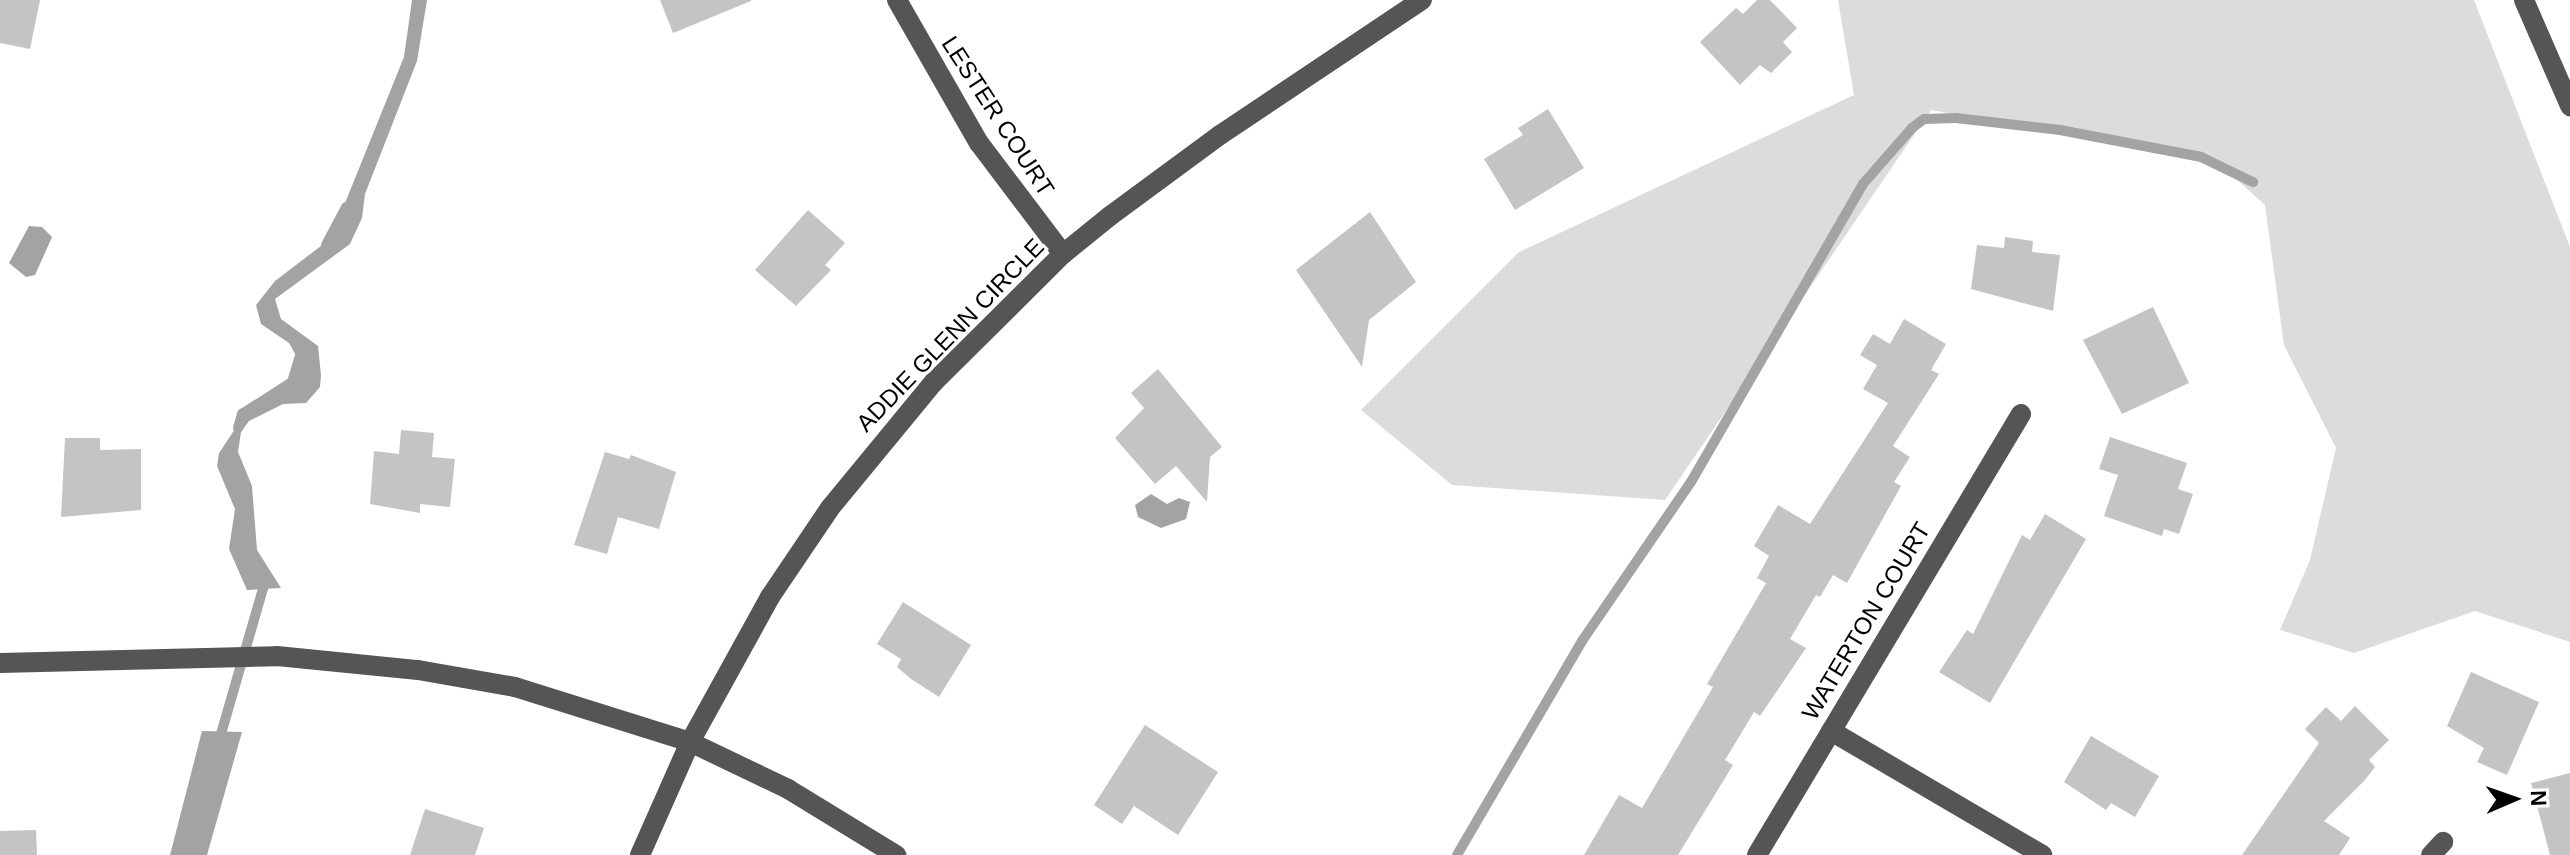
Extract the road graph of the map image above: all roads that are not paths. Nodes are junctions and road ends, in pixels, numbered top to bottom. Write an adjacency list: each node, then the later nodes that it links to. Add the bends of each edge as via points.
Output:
1 (897, 0): 5 (street, LESTER COURT, via 979,143)
2 (1422, 0): 5 (street, ADDIE GLENN CIRCLE, via 1220,135)
3 (2524, 0): 4 (street)
4 (2570, 106)
5 (1063, 254): 9 (street, ADDIE GLENN CIRCLE, via 934,382 830,508 770,597)
6 (2021, 414): 8 (street, WATERTON COURT)
7 (0, 663): 9 (street, via 277,656 418,670 515,687)
8 (1831, 731): 12 (street, WATERTON COURT); 13 (street)
9 (690, 742): 10 (street, ADDIE GLENN CIRCLE); 11 (street, via 788,789)
10 (640, 855)
11 (896, 855)
12 (1757, 855)
13 (2042, 855)

